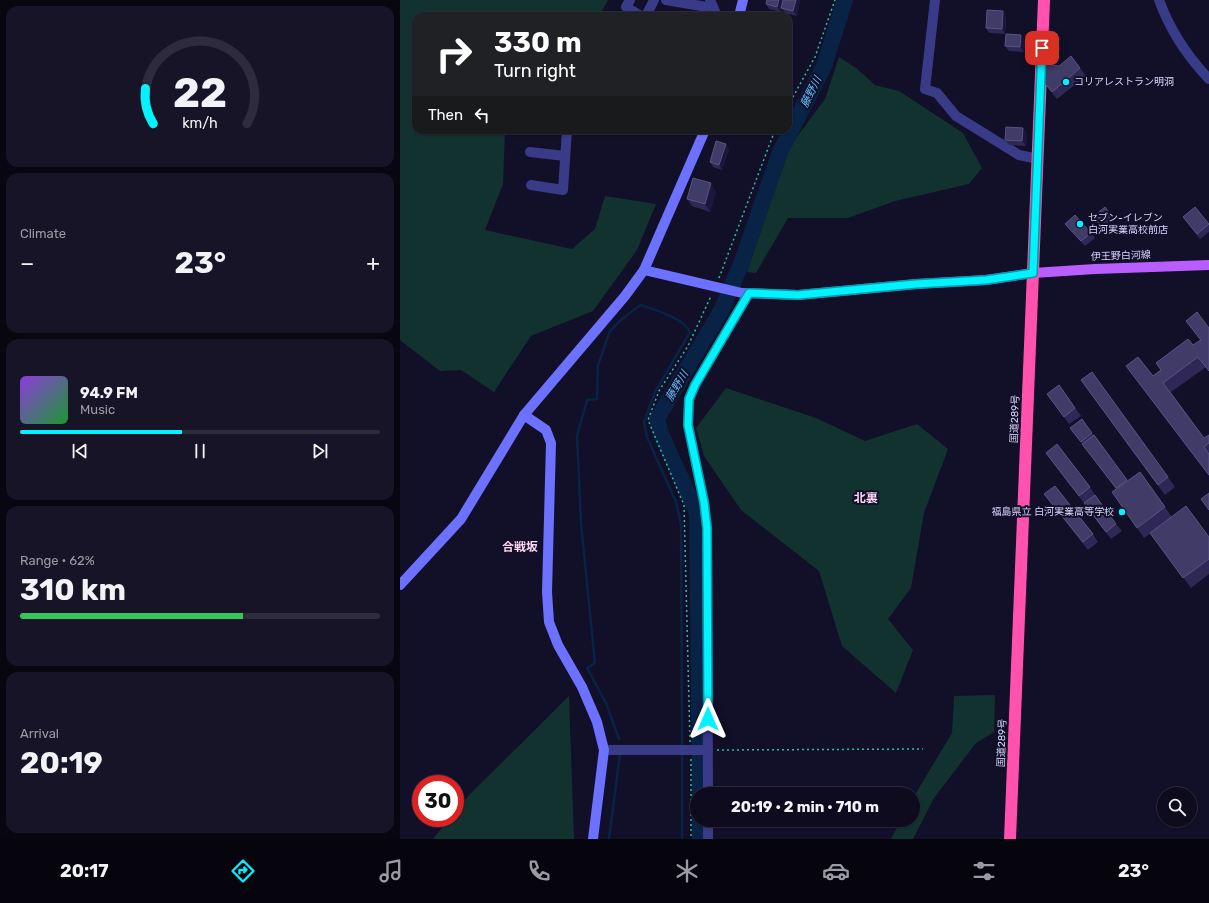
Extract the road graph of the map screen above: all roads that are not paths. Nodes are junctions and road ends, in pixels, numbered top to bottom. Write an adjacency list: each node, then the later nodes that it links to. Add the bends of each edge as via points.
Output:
1 (630, 0): 9 (street, via 626,7)
2 (654, 0): 10 (street)
3 (666, 0): 8 (street)
4 (743, 0): 11 (street)
5 (934, 0): 17 (street, via 924,89 937,93 956,116 1018,155)
6 (1044, 0): 17 (highway, 国道289号)
7 (1159, 0): 12 (street, via 1190,60)
8 (713, 10)
9 (634, 12)
10 (648, 12)
11 (740, 12)
12 (1209, 79)
13 (567, 134): 16 (street)
14 (703, 134): 20 (street)
15 (530, 152): 16 (street)
16 (565, 156): 18 (street, via 563,190)
17 (1038, 159): 21 (highway, 国道289号)
18 (531, 185)
19 (1209, 265): 21 (main road, 伊王野白河線)
20 (644, 270): 22 (street); 23 (street)
21 (1033, 273): 22 (street, via 986,280 798,295); 31 (highway, 国道289号)
22 (746, 293): 26 (street, via 695,385 688,408 688,425 707,528)
23 (524, 415): 24 (street, via 461,519); 25 (street, via 546,430 551,443 547,592 549,622 558,645 582,687 597,722)
24 (400, 584)
25 (604, 750): 26 (street); 29 (street)
26 (708, 750): 27 (street)
27 (708, 787)
28 (708, 827): 30 (street)
29 (593, 839)
30 (708, 839)
31 (1010, 839)

